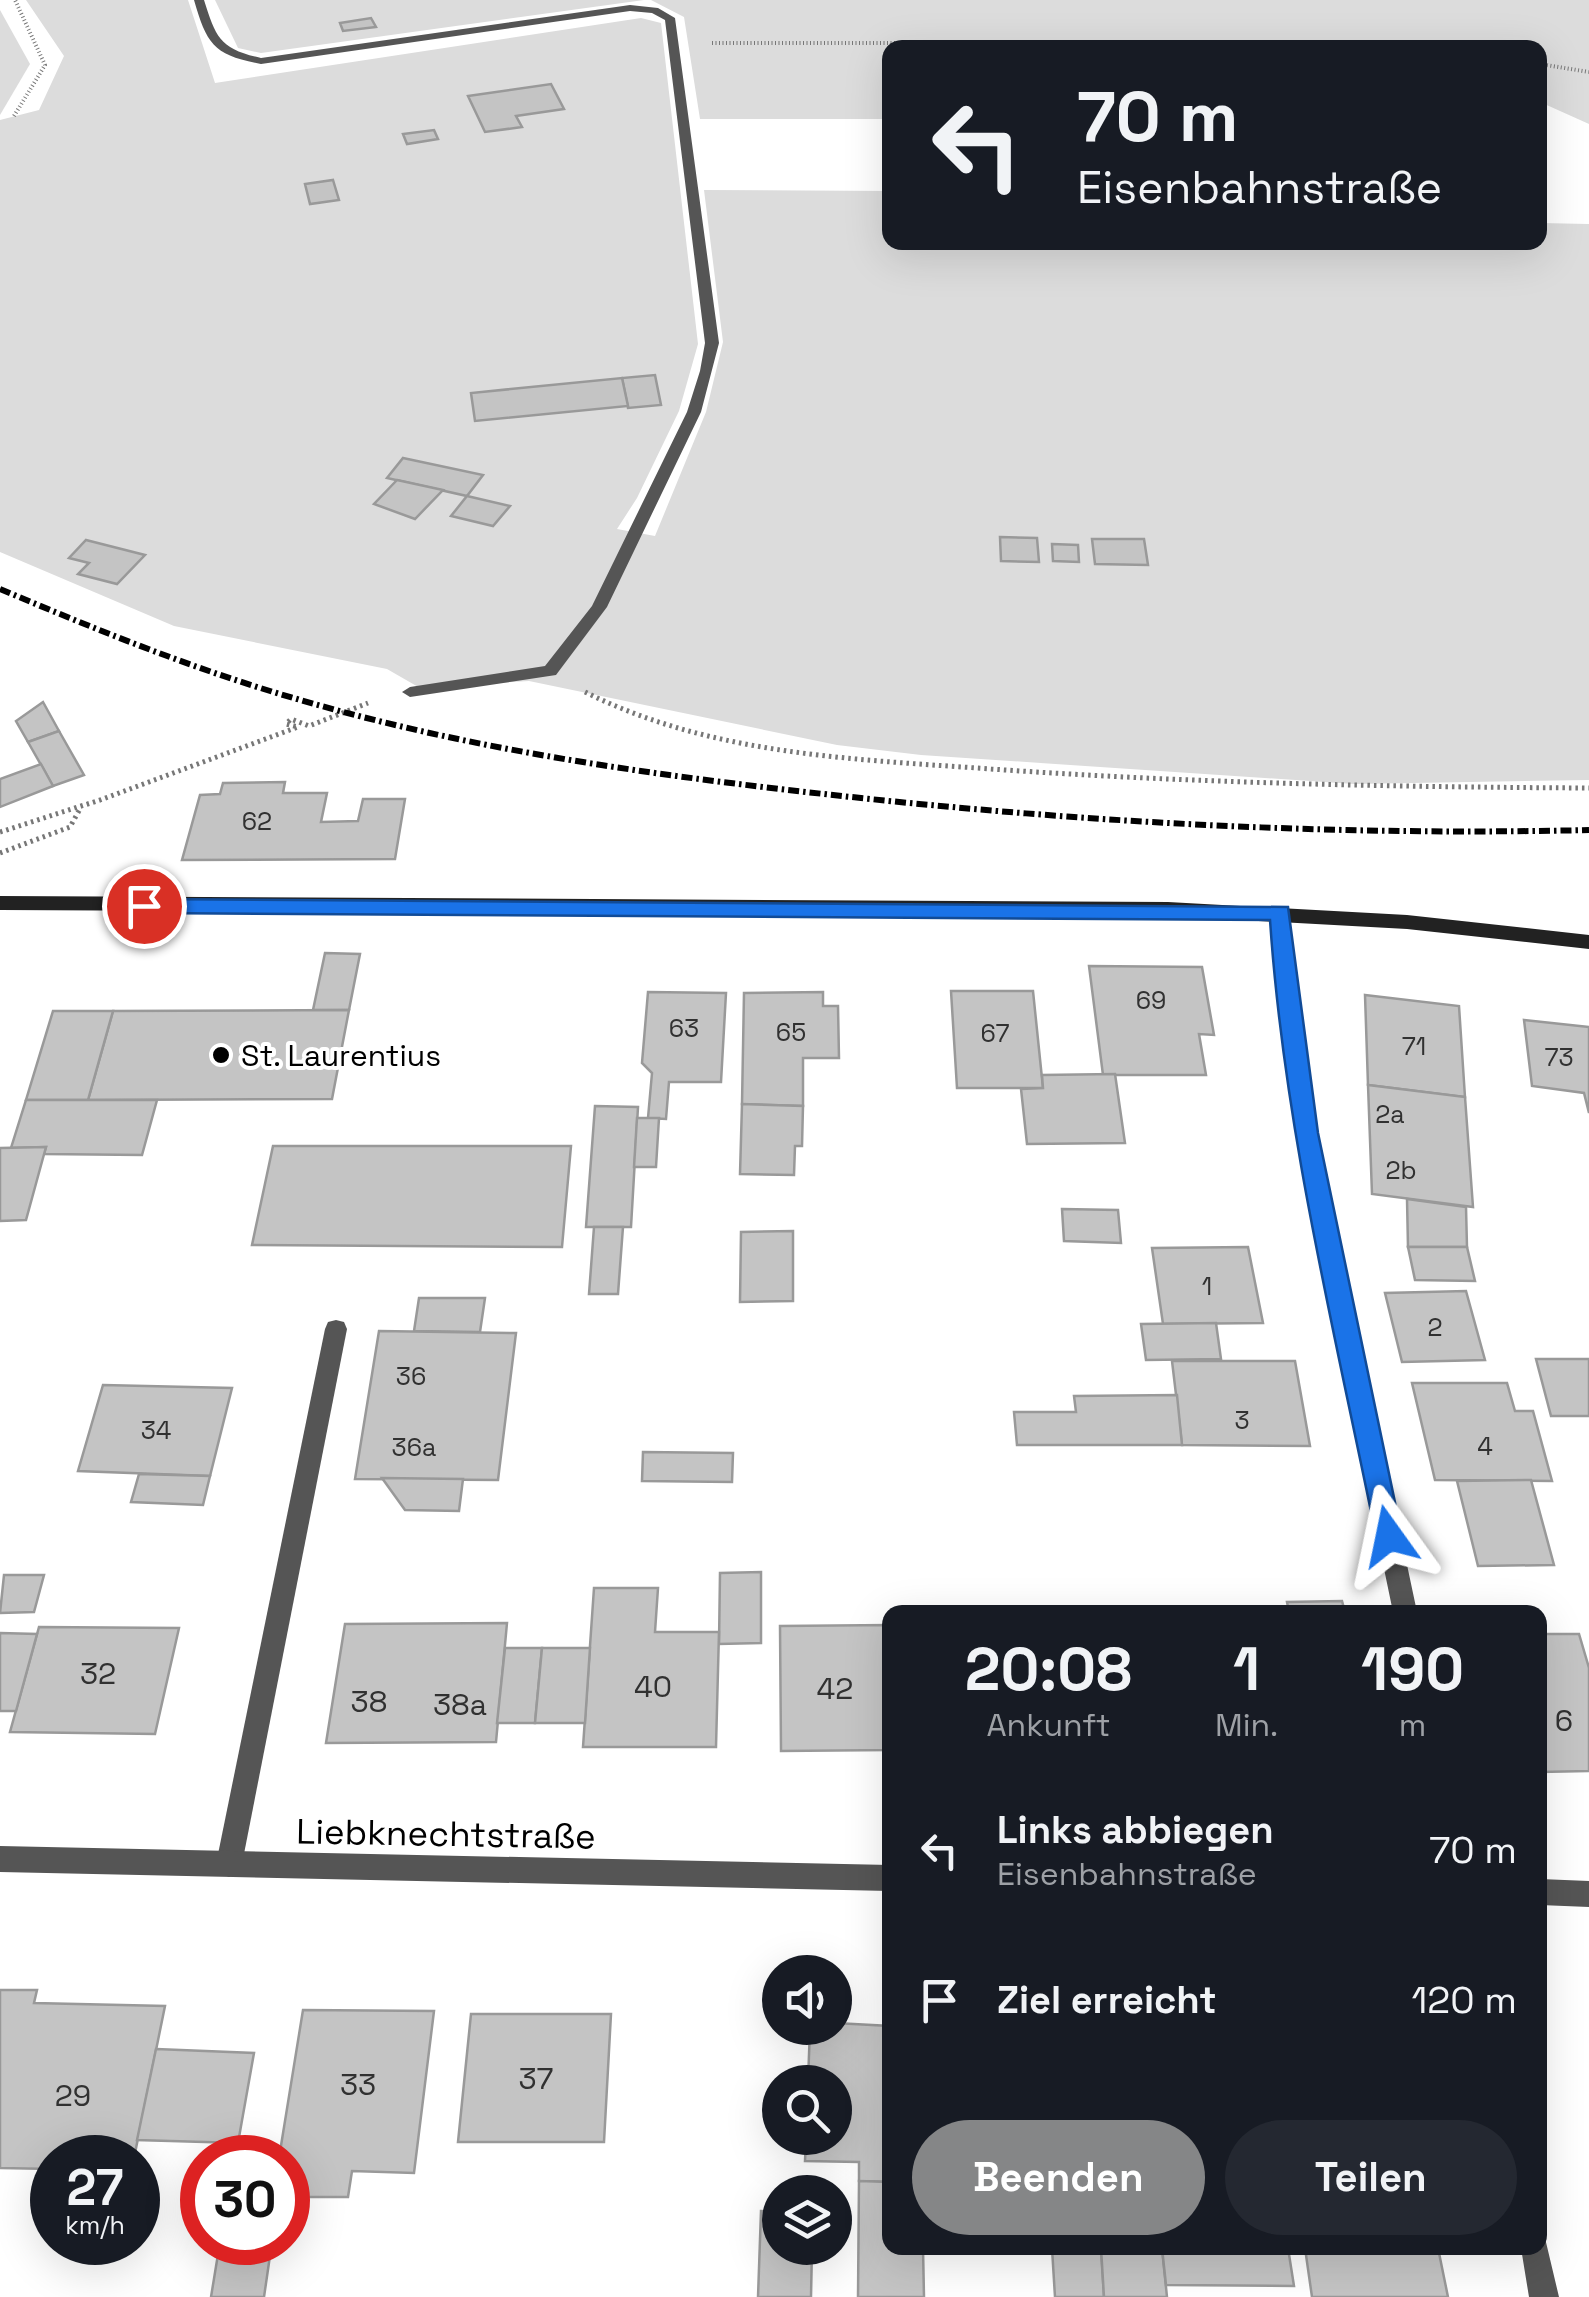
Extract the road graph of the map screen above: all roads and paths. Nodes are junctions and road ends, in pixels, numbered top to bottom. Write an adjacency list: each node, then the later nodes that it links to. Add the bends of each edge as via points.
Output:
1 (15, 0): 7 (path, via 46,65)
2 (199, 0): 4 (street, via 212,41 225,54 261,61 630,8 670,18)
3 (882, 41): 4 (path, via 728,40)
4 (676, 48): 8 (street, via 712,343 708,370 599,607)
5 (1547, 65): 6 (path)
6 (1589, 72)
7 (14, 116)
8 (550, 672): 9 (street); 10 (path, via 617,711 719,740 831,756 1353,788)
9 (410, 692): 11 (path, via 392,689 388,694 401,698 394,705 373,699 309,726 291,719 286,724 298,727)
10 (1589, 788)
11 (82, 806): 12 (path); 13 (path, via 70,827)
12 (0, 832)
13 (0, 853)
14 (0, 903): 15 (main road)
15 (1280, 912): 16 (main road); 18 (street, via 1307,1133)
16 (1589, 942)
17 (336, 1329): 20 (street)
18 (1404, 1605)
19 (0, 1859): 20 (street, Liebknechtstraße)
20 (229, 1864): 21 (street, Liebknechtstraße)
21 (882, 1878)
22 (1547, 1892): 23 (street)
23 (1589, 1894)
24 (1535, 2255): 25 (street)
25 (1544, 2297)

